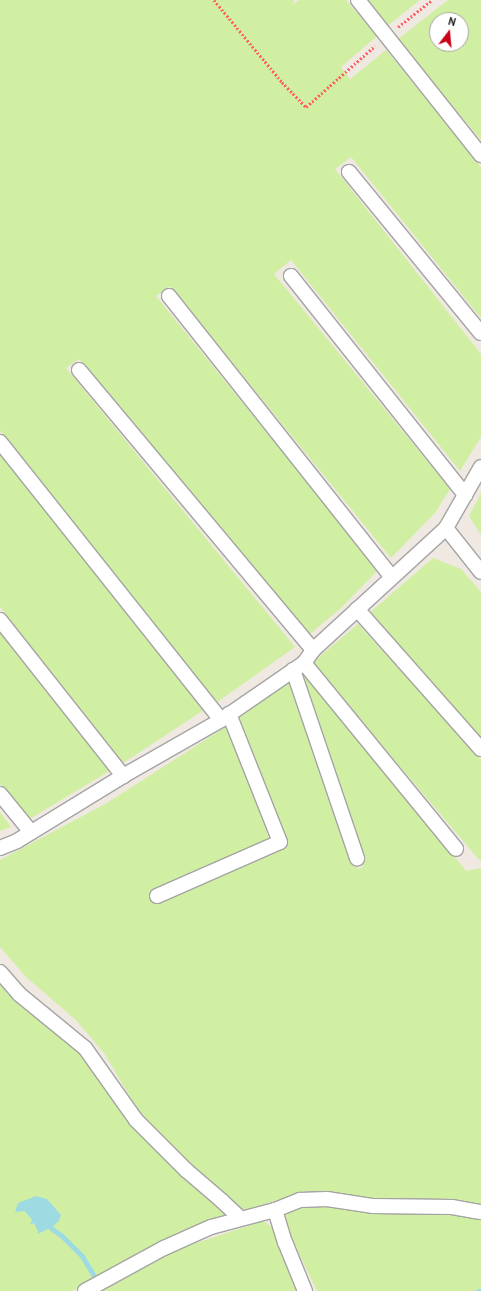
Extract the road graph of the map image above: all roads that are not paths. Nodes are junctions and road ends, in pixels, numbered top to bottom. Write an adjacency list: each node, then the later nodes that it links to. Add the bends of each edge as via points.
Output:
1 (358, 0): 2 (street)
2 (481, 156)
3 (350, 172): 6 (street)
4 (291, 276): 10 (street)
5 (169, 296): 13 (street)
6 (481, 334)
7 (79, 370): 16 (street)
8 (0, 442): 18 (street)
9 (481, 467): 10 (street)
10 (465, 495): 11 (street)
11 (446, 528): 12 (street); 13 (street)
12 (481, 572)
13 (392, 577): 14 (street)
14 (357, 610): 16 (street); 19 (street)
15 (0, 620): 20 (street)
16 (313, 650): 17 (street)
17 (298, 666): 18 (street); 24 (street); 25 (street)
18 (225, 717): 20 (street); 26 (street, via 280,842)
19 (481, 749)
20 (123, 776): 22 (street)
21 (0, 794): 22 (street)
22 (31, 832): 23 (street)
23 (0, 848)
24 (456, 849)
25 (357, 858)
26 (157, 896)
27 (0, 972): 30 (street, via 19,994 85,1048 136,1120 186,1170)
28 (275, 1210): 29 (street, via 300,1200 327,1199 373,1206 452,1207); 30 (street); 32 (street)
29 (481, 1212)
30 (240, 1218): 31 (street, via 211,1227 164,1248)
31 (85, 1291)
32 (305, 1291)

